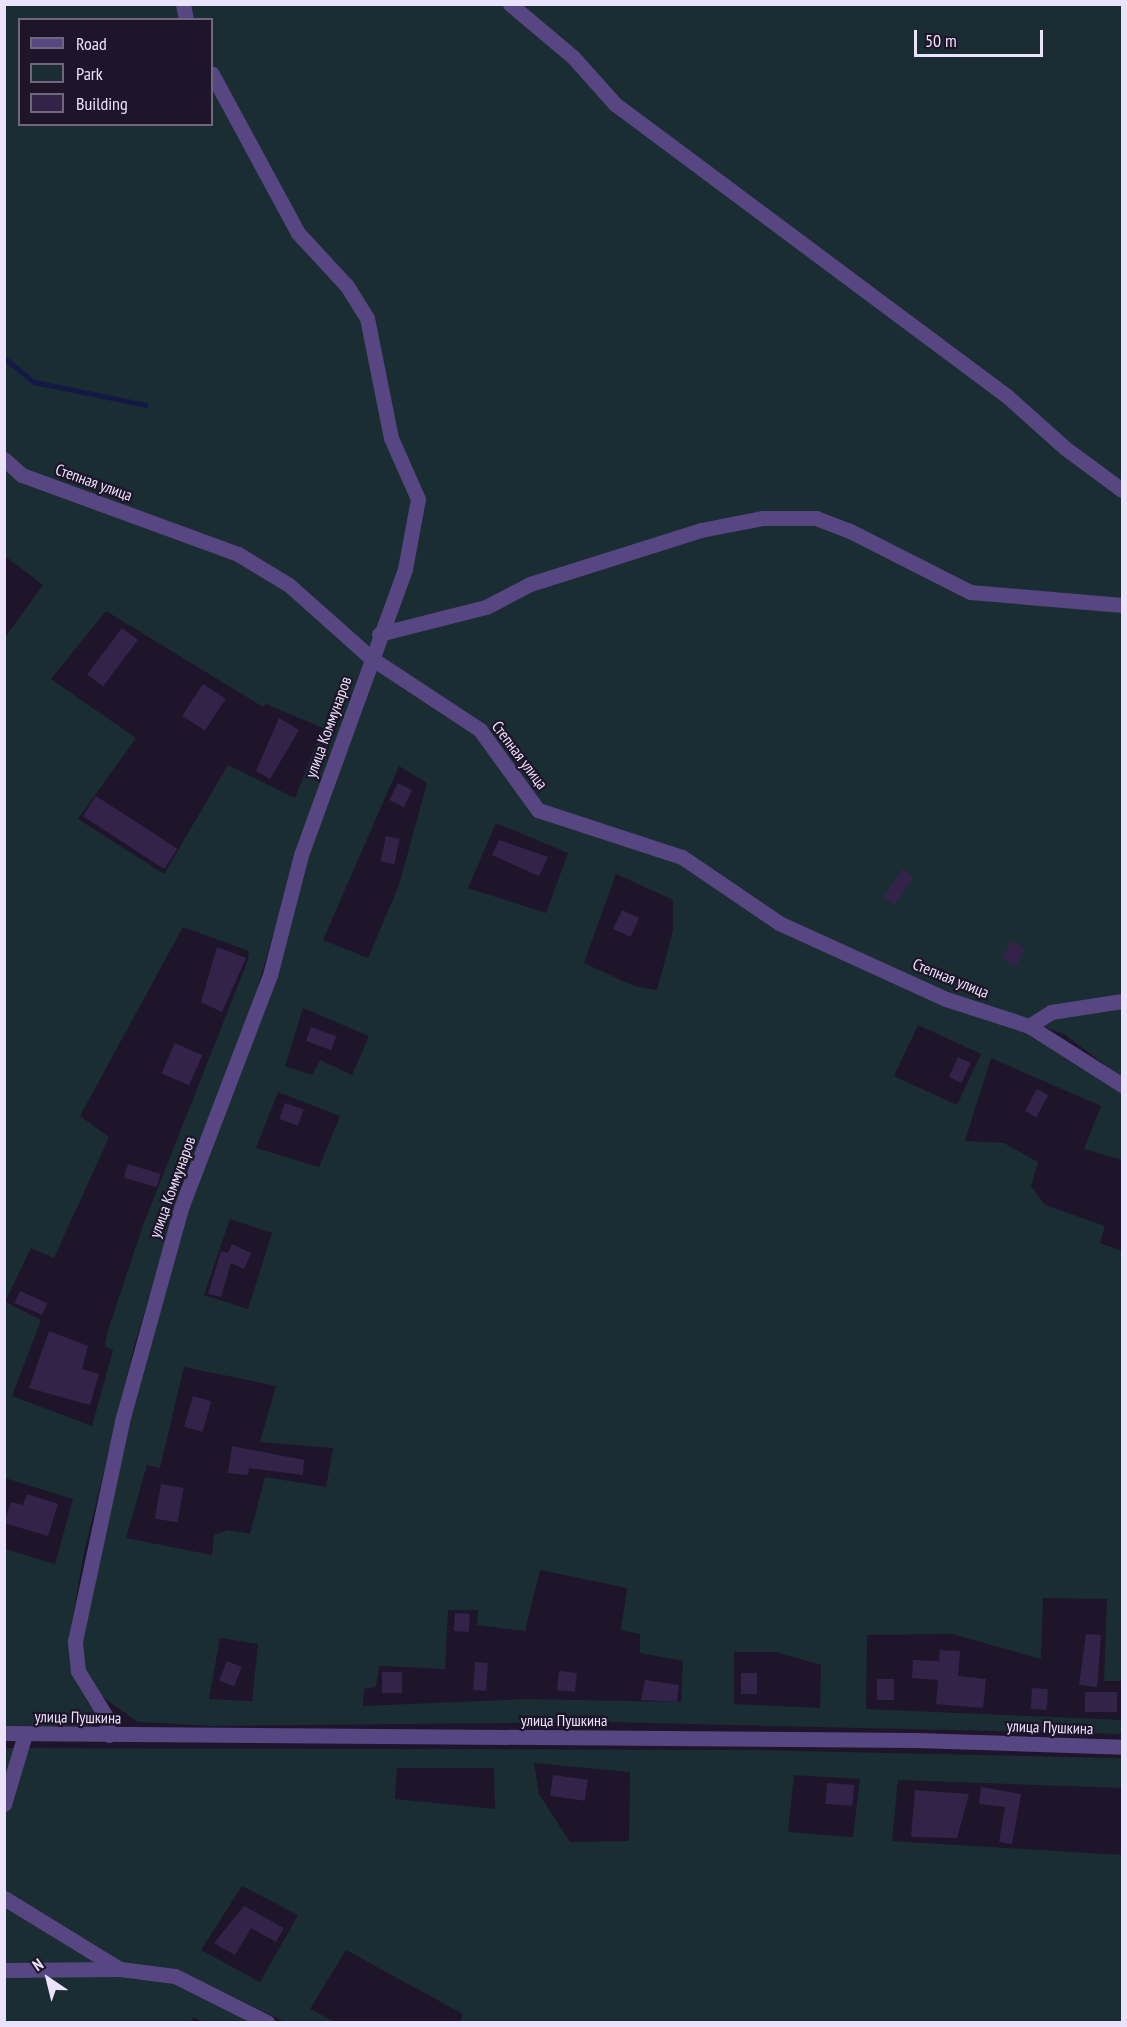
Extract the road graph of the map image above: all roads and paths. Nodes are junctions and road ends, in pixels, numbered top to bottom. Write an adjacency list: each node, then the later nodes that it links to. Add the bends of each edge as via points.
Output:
1 (510, 4): 4 (street, via 573,57 615,104 1008,397 1065,448)
2 (213, 76): 6 (street, улица Коммунаров, via 298,233 346,285 367,318 378,351 391,438 418,499 405,569)
3 (4, 459): 7 (street, Степная улица, via 22,475 238,555 289,585)
4 (1122, 490)
5 (1122, 605): 6 (street, via 970,592 849,530 816,518 763,518 700,530 530,584 486,607)
6 (379, 634): 7 (street, улица Коммунаров)
7 (371, 658): 9 (street, Степная улица, via 480,730 538,810 682,857 779,924 946,999); 13 (street, улица Коммунаров, via 301,855 270,975 181,1208 122,1421 75,1641 78,1671 105,1716)
8 (1122, 1001): 9 (street, via 1051,1012)
9 (1029, 1026): 10 (street, Степная улица)
10 (1122, 1085)
11 (4, 1733): 12 (street, улица Пушкина)
12 (26, 1734): 13 (street, улица Пушкина); 15 (street)
13 (110, 1735): 14 (street, улица Пушкина, via 904,1740)
14 (1122, 1748)
15 (4, 1804)
16 (4, 1898): 17 (street)
17 (120, 1969): 18 (street); 19 (street, via 175,1976)
18 (4, 1970)
19 (267, 2022)

